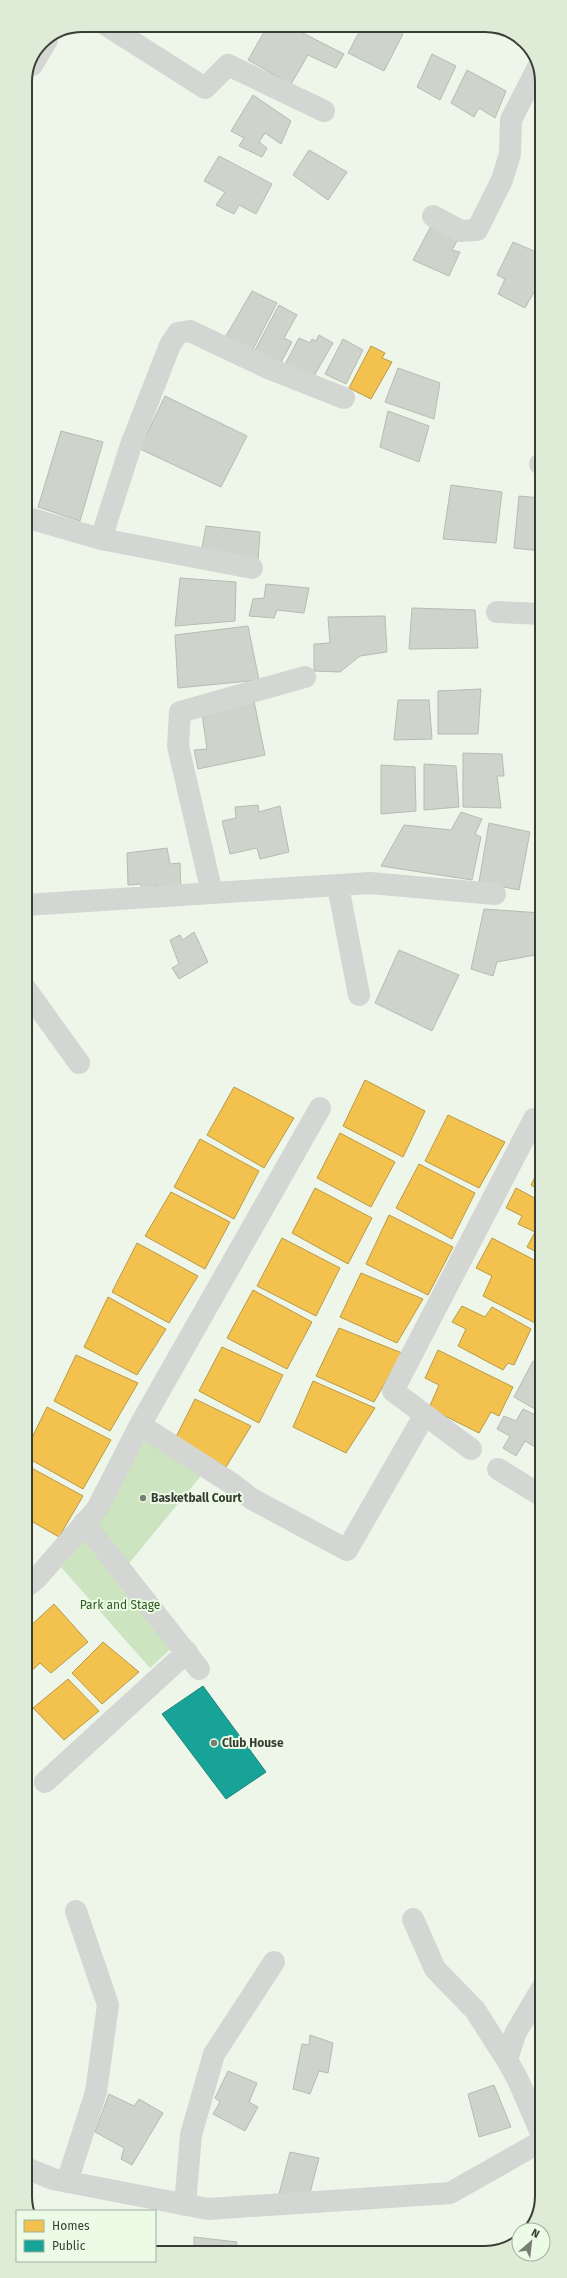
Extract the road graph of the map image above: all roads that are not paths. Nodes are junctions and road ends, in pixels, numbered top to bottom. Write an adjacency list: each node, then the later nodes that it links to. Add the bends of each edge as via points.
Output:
1 (117, 32): 3 (street, via 205,88 228,65)
2 (534, 74): 4 (street, via 511,120 510,154 502,180 477,230 461,231)
3 (324, 111)
4 (433, 216)
5 (344, 398): 7 (street, via 268,368 190,331 178,333 170,345 131,444)
6 (32, 519): 7 (street)
7 (100, 540): 8 (street)
8 (252, 568)
9 (497, 612): 10 (street)
10 (535, 614)
11 (305, 677): 13 (street, via 180,712 178,746)
12 (338, 886): 13 (street); 14 (street, via 370,883); 16 (street)
13 (212, 894): 15 (street)
14 (495, 894)
15 (32, 905)
16 (359, 995)
17 (32, 996): 18 (street)
18 (79, 1063)
19 (320, 1108): 22 (street)
20 (534, 1119): 21 (street, via 393,1392)
21 (424, 1416): 22 (street, via 347,1550 252,1500 231,1483); 23 (street)
22 (140, 1425): 26 (street, via 97,1508)
23 (471, 1449)
24 (498, 1469): 25 (street)
25 (535, 1492)
26 (84, 1523): 27 (street); 28 (street, via 193,1661)
27 (32, 1582)
28 (45, 1782)
29 (76, 1911): 37 (street, via 108,2005 96,2092)
30 (413, 1918): 33 (street, via 435,1969 476,2010)
31 (274, 1962): 38 (street, via 214,2054 191,2135)
32 (535, 2000): 33 (street, via 515,2034)
33 (507, 2060): 34 (street)
34 (535, 2119)
35 (535, 2145): 38 (street, via 450,2193 208,2209)
36 (32, 2170): 37 (street)
37 (68, 2182): 38 (street)
38 (185, 2205)

